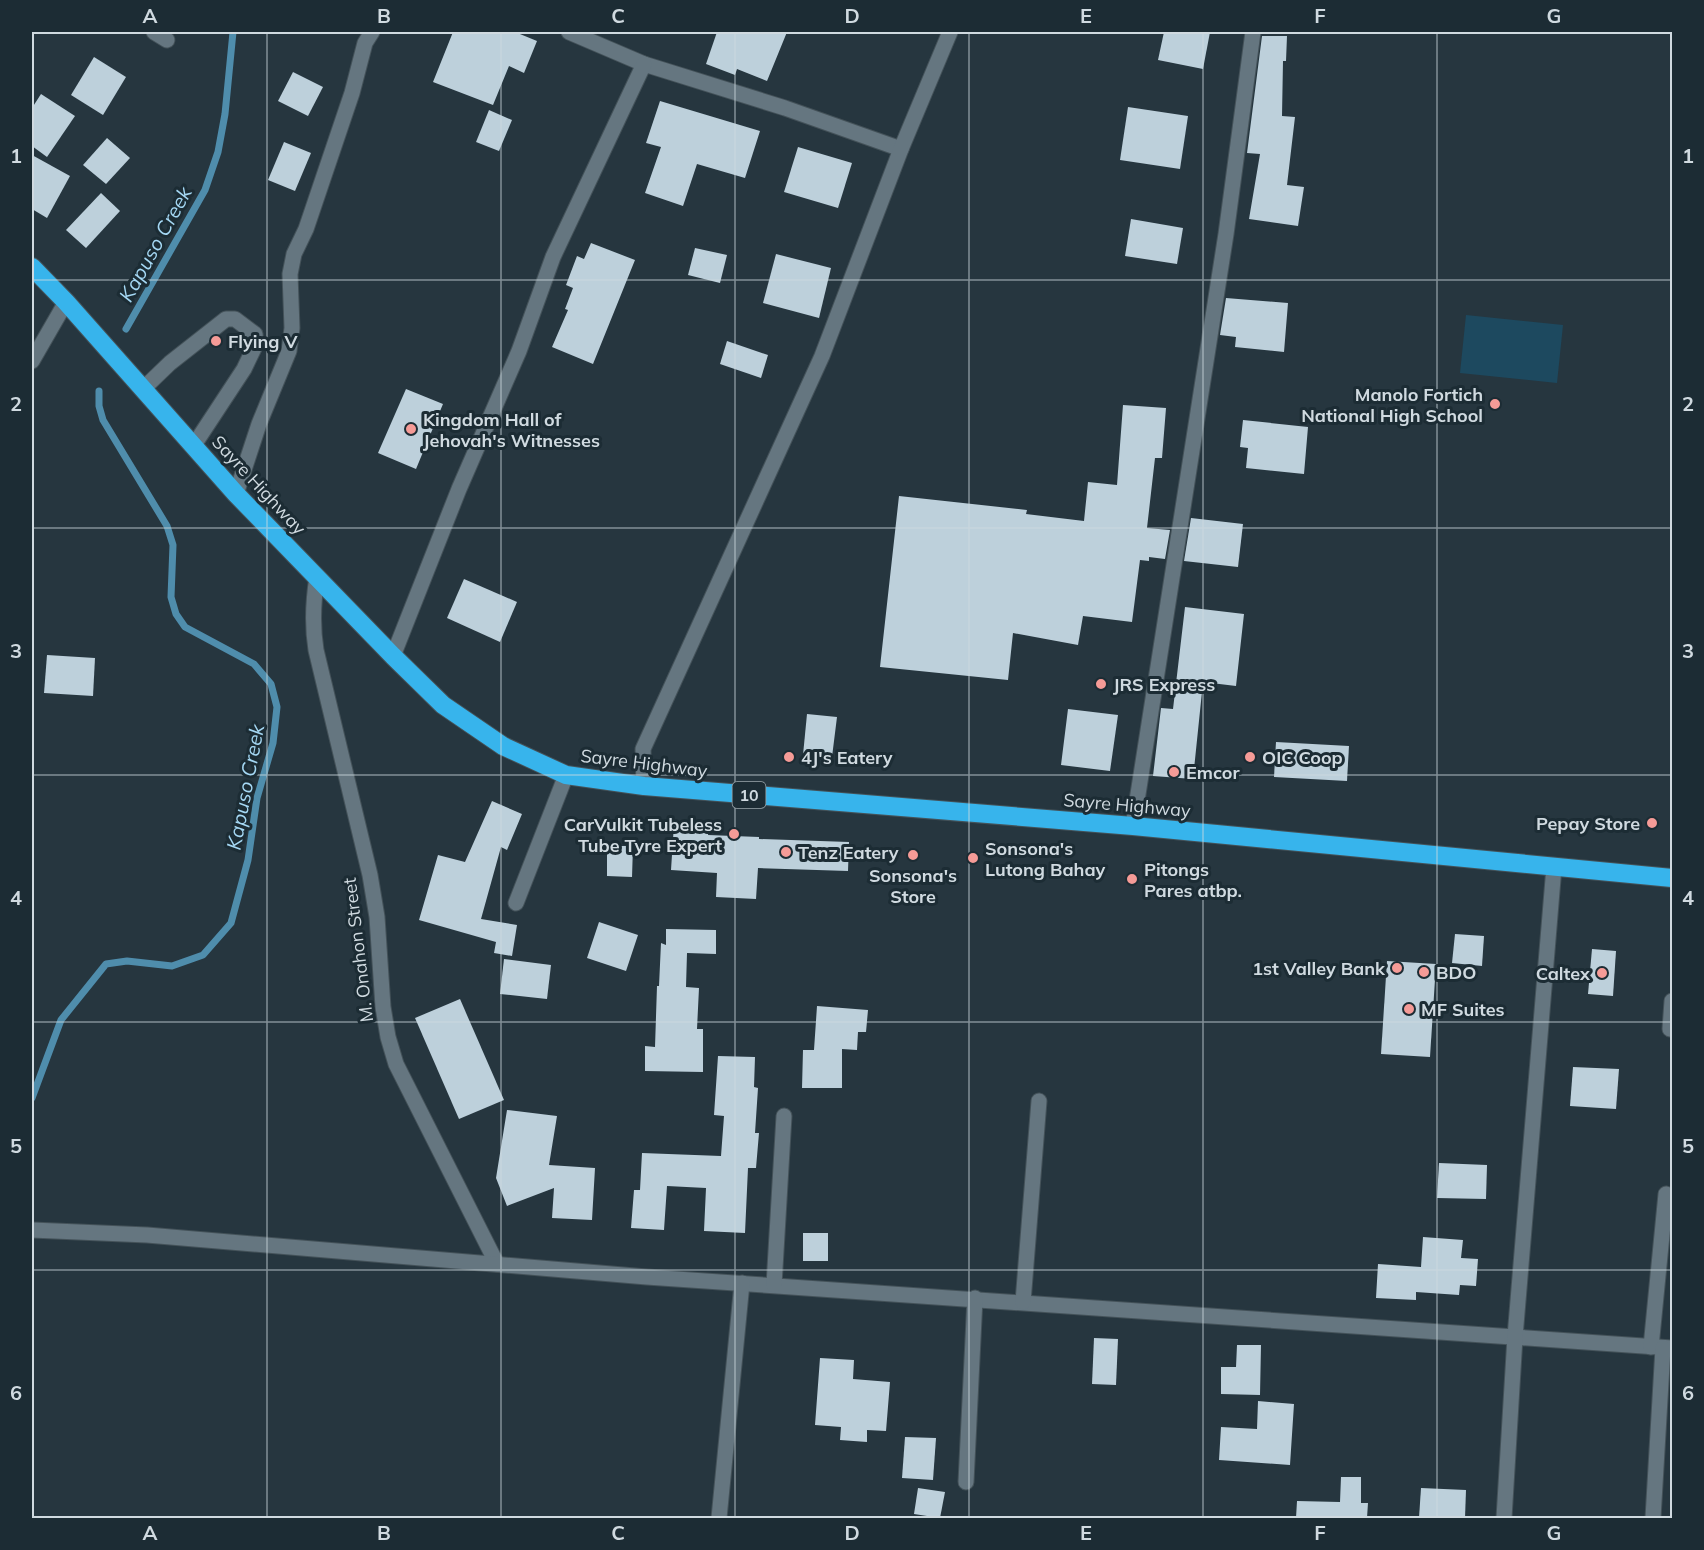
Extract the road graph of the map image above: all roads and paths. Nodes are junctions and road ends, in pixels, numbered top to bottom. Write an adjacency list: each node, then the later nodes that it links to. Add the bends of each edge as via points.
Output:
1 (372, 32): 12 (street, via 365,43 306,229 294,254 289,351)
2 (569, 32): 5 (street)
3 (950, 32): 6 (street)
4 (1253, 32): 17 (street, via 1227,234)
5 (644, 64): 6 (street); 14 (street, via 553,257 519,351)
6 (901, 148): 16 (street, via 822,356 643,749)
7 (32, 267): 8 (highway, Sayre Highway / 10)
8 (66, 302): 9 (street); 10 (highway, Sayre Highway / 10)
9 (32, 361)
10 (143, 389): 11 (highway, Sayre Highway / 10); 11 (street, via 226,319 235,319 255,334 256,344 244,369)
11 (194, 445): 12 (highway, Sayre Highway / 10)
12 (236, 494): 13 (highway, Sayre Highway / 10)
13 (317, 577): 14 (highway, Sayre Highway / 10); 27 (street, M. Onahon Street, via 313,603 316,650 370,875 388,1037 419,1113)
14 (393, 656): 15 (highway, Sayre Highway / 10, via 460,717 503,746)
15 (566, 775): 16 (highway, Sayre Highway / 10); 20 (street)
16 (644, 786): 17 (highway, Sayre Highway / 10)
17 (1133, 826): 18 (highway, Sayre Highway / 10)
18 (1554, 867): 19 (highway, Sayre Highway / 10); 32 (street)
19 (1672, 878)
20 (516, 903)
21 (1672, 1002): 22 (street)
22 (1670, 1029)
23 (1040, 1101): 31 (street)
24 (784, 1116): 29 (street)
25 (1666, 1194): 33 (street)
26 (32, 1230): 27 (street, via 147,1235)
27 (497, 1264): 28 (street)
28 (742, 1284): 29 (street); 35 (street)
29 (774, 1285): 30 (street)
30 (975, 1299): 31 (street); 34 (street)
31 (1023, 1302): 32 (street)
32 (1515, 1337): 33 (street); 36 (street)
33 (1662, 1348): 37 (street)
34 (966, 1482)
35 (719, 1518)
36 (1504, 1518)
37 (1653, 1518)

